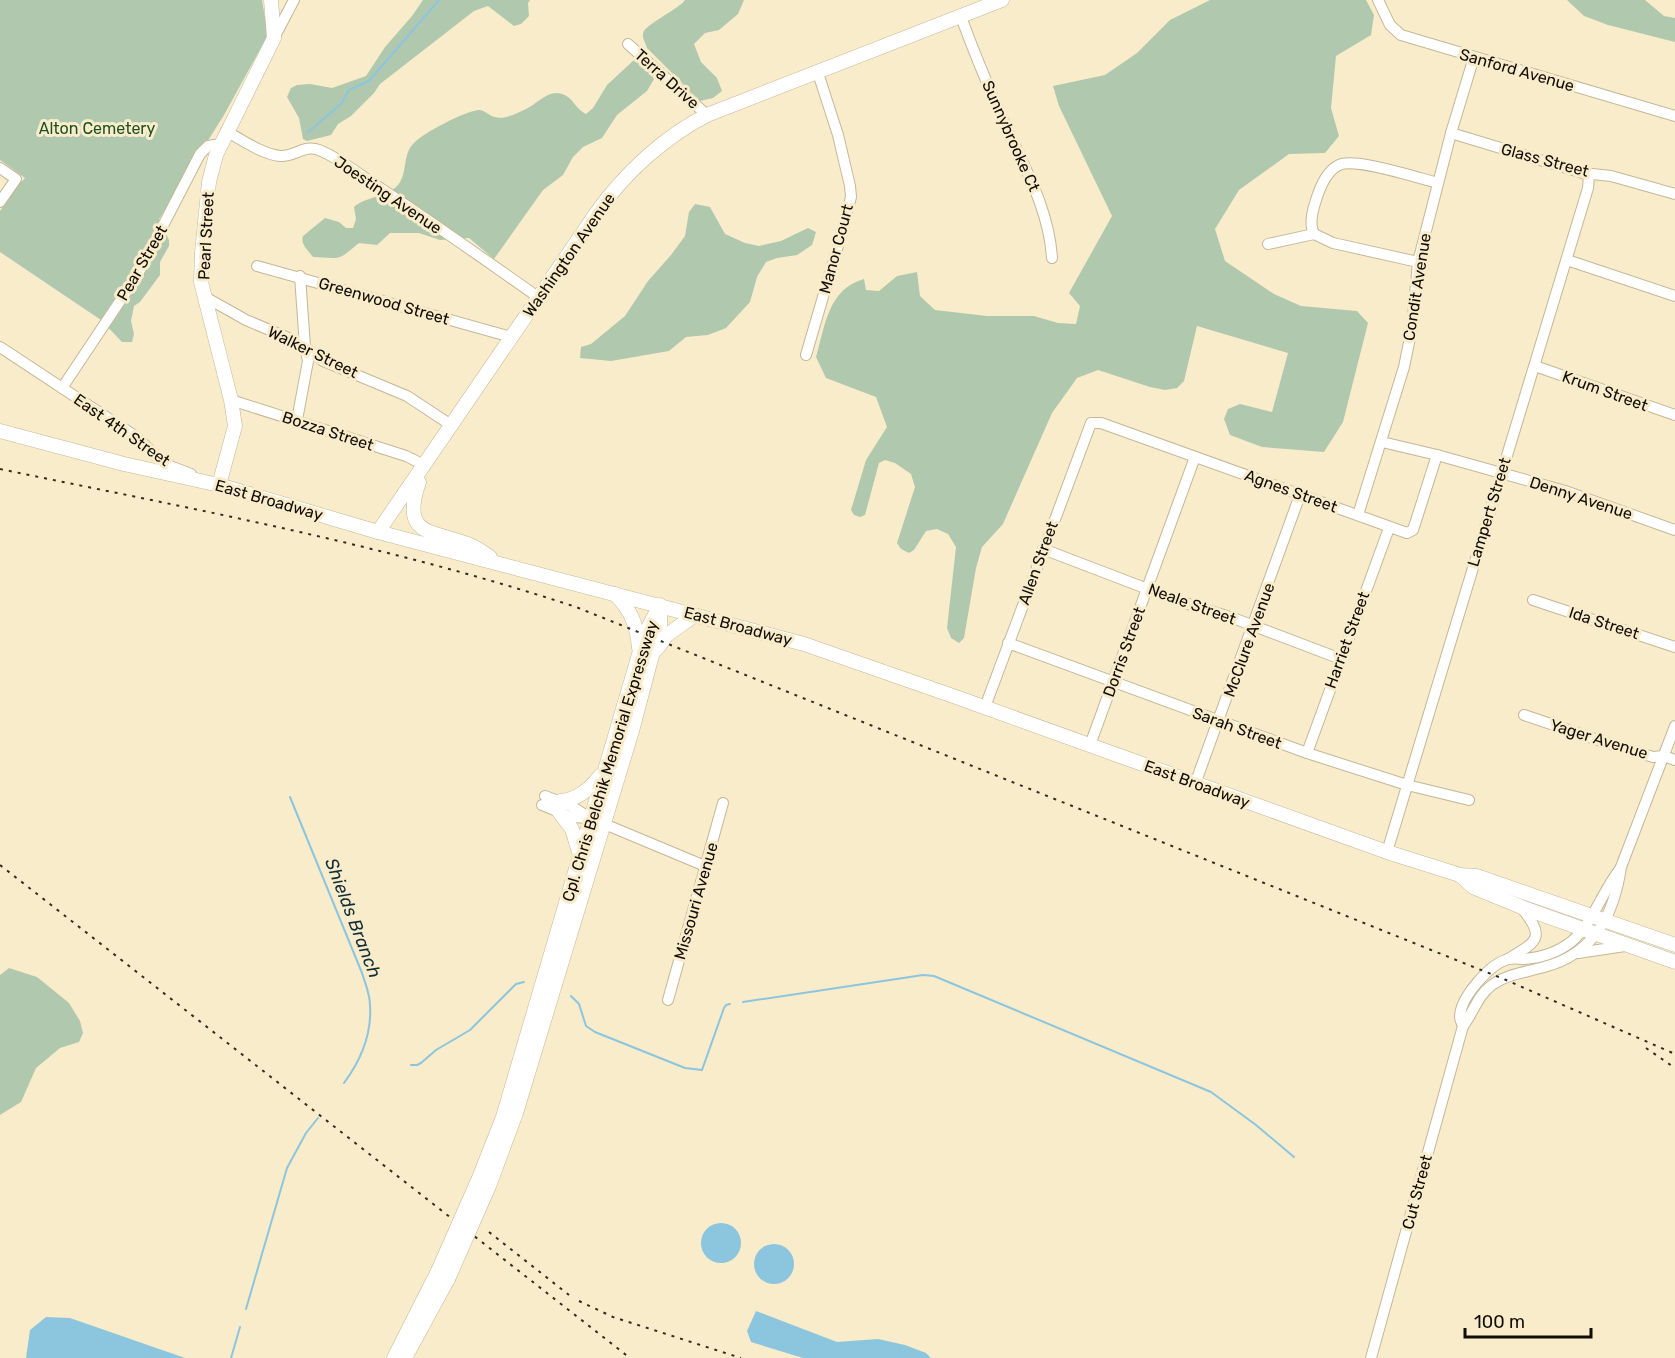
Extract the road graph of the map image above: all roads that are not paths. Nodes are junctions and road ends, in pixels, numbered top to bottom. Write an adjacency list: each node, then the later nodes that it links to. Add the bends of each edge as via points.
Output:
1 (271, 0): 6 (main road)
2 (294, 0): 6 (street, Pearl Street)
3 (1002, 0): 5 (main road, Washington Avenue)
4 (1378, 0): 8 (street, Sanford Avenue, via 1390,25 1401,35)
5 (961, 18): 9 (main road, Washington Avenue); 23 (street, Sunnybrooke Ct, via 1033,184 1051,236)
6 (274, 38): 13 (main road, Pearl Street)
7 (628, 44): 10 (street, Terra Drive)
8 (1474, 57): 11 (street, Sanford Avenue); 12 (street, Condit Avenue)
9 (818, 73): 10 (main road, Washington Avenue); 34 (street, Manor Court, via 838,135 850,197)
10 (707, 115): 30 (main road, Washington Avenue, via 674,135 610,194)
11 (1675, 116)
12 (1451, 133): 17 (street, Glass Street); 18 (street, Condit Avenue)
13 (223, 138): 15 (street, via 278,156); 29 (main road, Pearl Street, via 209,183 201,272); 36 (street, Pear Street, via 200,154 138,274)
14 (325, 141): 15 (street)
15 (310, 147): 30 (street, Joesting Avenue, via 390,195)
16 (0, 168): 20 (street, via 16,179)
17 (1584, 173): 19 (street, Glass Street, via 1611,176); 24 (street, Lampert Street, via 1590,181)
18 (1438, 183): 21 (street, via 1358,163 1342,164 1331,171 1317,196 1311,223); 25 (street, Condit Avenue)
19 (1675, 194)
20 (0, 202)
21 (1314, 234): 22 (street); 25 (street, via 1333,243)
22 (1268, 244)
23 (1052, 258)
24 (1567, 260): 28 (street); 35 (street, Lampert Street)
25 (1418, 262): 43 (street, Condit Avenue, via 1408,348)
26 (257, 266): 27 (street, Greenwood Street)
27 (300, 276): 31 (street, Greenwood Street); 33 (street)
28 (1675, 296)
29 (205, 297): 33 (street, Walker Street); 37 (main road, Pearl Street)
30 (538, 297): 31 (main road, Washington Avenue)
31 (511, 337): 41 (main road, Washington Avenue)
32 (0, 347): 36 (street, East 4th Street)
33 (305, 347): 39 (street, via 308,361); 41 (street, Walker Street, via 323,361 407,396)
34 (806, 355)
35 (1535, 366): 38 (street, Krum Street); 47 (street, Lampert Street)
36 (62, 388): 48 (street, East 4th Street, via 145,443 165,464)
37 (231, 400): 39 (street, Bozza Street); 48 (main road, Pearl Street, via 234,435)
38 (1675, 415)
39 (297, 420): 46 (street, Bozza Street)
40 (1093, 421): 45 (street, Agnes Street); 54 (street, Allen Street)
41 (451, 425): 46 (main road, Washington Avenue)
42 (0, 431): 48 (main road, East Broadway)
43 (1382, 442): 44 (street, Denny Avenue); 50 (street, Condit Avenue)
44 (1437, 455): 47 (street, Denny Avenue); 51 (street, Agnes Street, via 1413,530 1407,533)
45 (1196, 457): 49 (street, Agnes Street); 56 (street, Dorris Street)
46 (424, 465): 53 (main road, Washington Avenue); 55 (main road, via 412,504 416,521 434,535 471,545)
47 (1501, 473): 52 (street, Denny Avenue); 77 (street, Lampert Street)
48 (219, 485): 53 (main road, East Broadway)
49 (1300, 495): 50 (street, Agnes Street); 61 (street, McClure Avenue)
50 (1358, 515): 51 (street, Agnes Street)
51 (1389, 528): 65 (street, Harriet Street)
52 (1675, 530)
53 (378, 532): 55 (main road, East Broadway)
54 (1043, 549): 56 (street, Neale Street); 62 (street, Allen Street)
55 (502, 565): 57 (main road, East Broadway)
56 (1147, 588): 61 (street, Neale Street); 66 (street, Dorris Street)
57 (615, 594): 59 (main road, East Broadway); 64 (main road, via 634,618)
58 (1533, 600): 63 (street, Ida Street)
59 (660, 605): 60 (main road, East Broadway); 64 (main road, Cpl. Chris Belchik Memorial Expressway, via 649,626)
60 (695, 615): 64 (main road); 67 (main road, East Broadway, via 804,644)
61 (1253, 627): 65 (street, Neale Street); 69 (street, McClure Avenue)
62 (1008, 643): 66 (street, Sarah Street); 67 (street, Allen Street)
63 (1675, 647)
64 (646, 655): 75 (main road, Cpl. Chris Belchik Memorial Expressway); 83 (main road, Cpl. Chris Belchik Memorial Expressway, via 632,730)
65 (1341, 659): 72 (street, Harriet Street)
66 (1113, 682): 69 (street, Sarah Street); 71 (street, Dorris Street)
67 (985, 707): 71 (main road, East Broadway)
68 (1524, 715): 73 (street, Yager Avenue, via 1653,757)
69 (1219, 721): 72 (street, Sarah Street); 76 (street, McClure Avenue)
70 (1675, 726): 73 (street)
71 (1090, 745): 76 (main road, East Broadway)
72 (1307, 753): 77 (street, Sarah Street)
73 (1664, 756): 74 (street, Yager Avenue); 89 (street, via 1621,867 1618,887)
74 (1675, 760)
75 (603, 772): 81 (main road, via 584,793); 82 (main road, Cpl. Chris Belchik Memorial Expressway)
76 (1196, 783): 84 (main road, East Broadway)
77 (1407, 785): 79 (street, Sarah Street); 84 (street, Lampert Street)
78 (543, 800): 81 (street)
79 (1469, 800)
80 (723, 803): 86 (street, Missouri Avenue)
81 (559, 807): 82 (street); 85 (main road, via 576,838)
82 (590, 818): 83 (street); 85 (main road, Cpl. Chris Belchik Memorial Expressway)
83 (604, 824): 86 (street); 97 (main road, Cpl. Chris Belchik Memorial Expressway, via 516,1113)
84 (1387, 852): 87 (main road, East Broadway)
85 (580, 855): 97 (main road, Cpl. Chris Belchik Memorial Expressway)
86 (705, 866): 95 (street, Missouri Avenue)
87 (1460, 875): 88 (main road, East Broadway, via 1473,887); 89 (main road, East Broadway, via 1478,876)
88 (1521, 907): 89 (main road, East Broadway); 93 (street, Cut Street, via 1533,922 1536,939)
89 (1594, 925): 90 (main road, East Broadway); 91 (main road, East Broadway); 92 (street, Cut Street); 93 (street, Cut Street, via 1554,952)
90 (1629, 945): 92 (street); 94 (main road, East Broadway)
91 (1675, 945)
92 (1578, 953): 96 (street, Cut Street, via 1493,984 1479,998)
93 (1508, 959): 96 (street, Cut Street, via 1486,973 1472,990 1460,1017)
94 (1675, 962)
95 (668, 1000)
96 (1463, 1026): 101 (street, Cut Street)
97 (484, 1182): 98 (main road, Cpl. Chris Belchik Memorial Expressway, bridge)
98 (443, 1275): 99 (main road, Cpl. Chris Belchik Memorial Expressway); 100 (main road, Cpl. Chris Belchik Memorial Expressway)
99 (394, 1358)
100 (405, 1358)
101 (1371, 1358)

